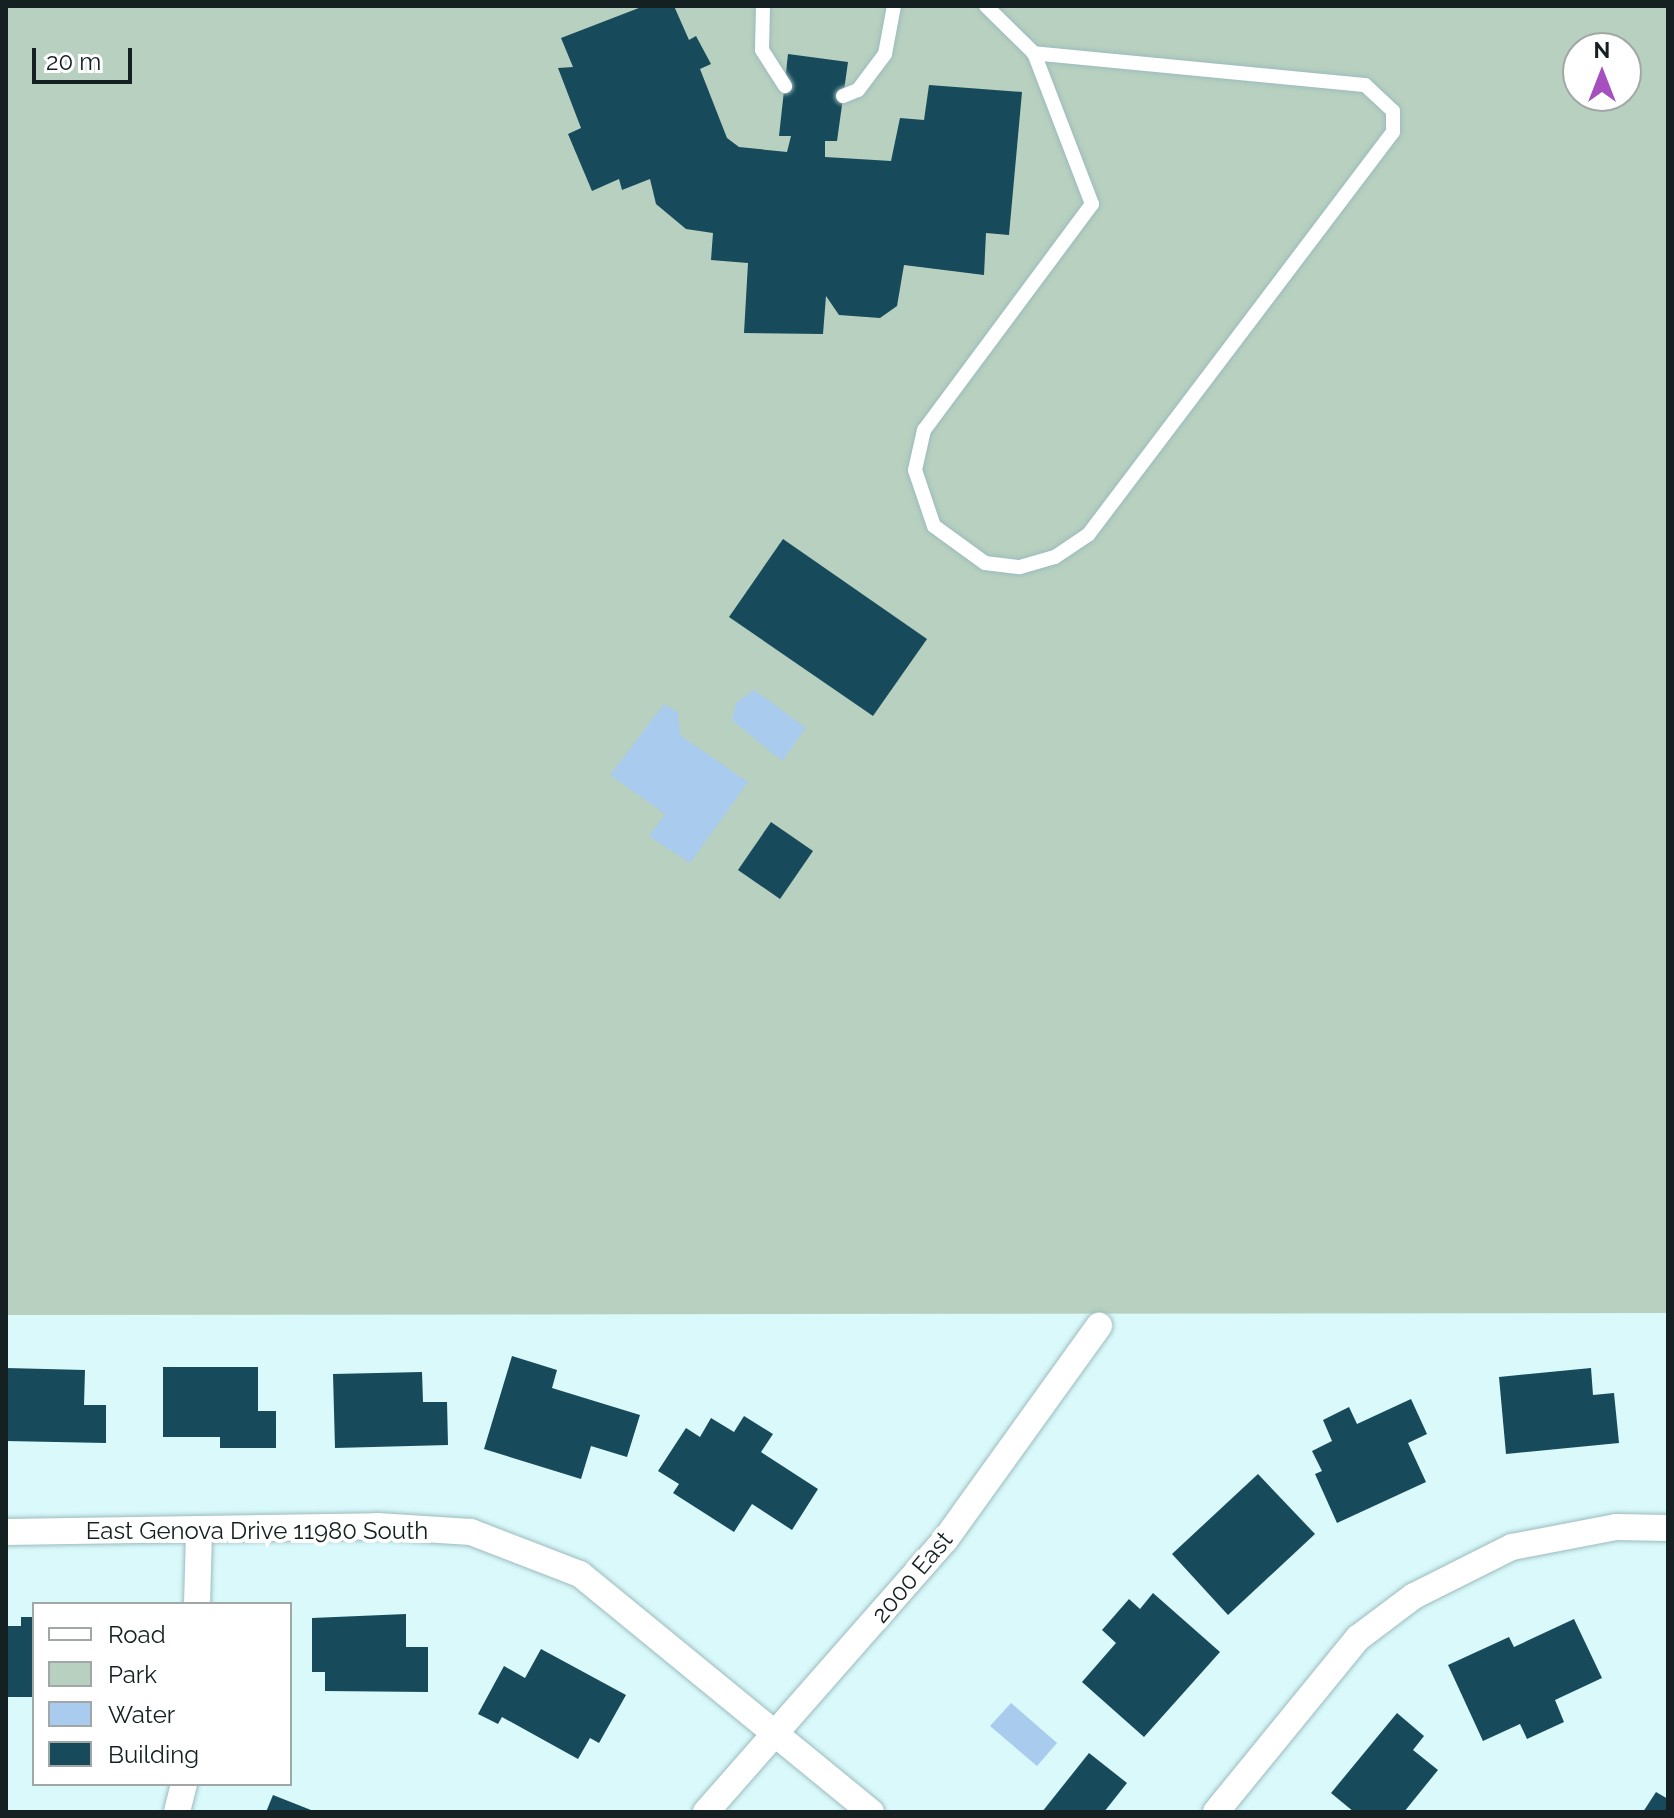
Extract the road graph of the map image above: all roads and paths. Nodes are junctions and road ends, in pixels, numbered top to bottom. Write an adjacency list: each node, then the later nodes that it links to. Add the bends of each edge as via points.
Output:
1 (763, 6): 5 (lane, via 762,50)
2 (894, 6): 6 (lane, via 885,54 858,90)
3 (986, 6): 4 (lane)
4 (1034, 53): 4 (lane, via 1365,85 1393,111 1393,132 1088,535 1055,557 1020,567 985,563 934,526 915,470 924,430 1092,204)
5 (785, 86)
6 (843, 96)
7 (1099, 1326): 12 (street, 2000 East, via 945,1540)
8 (1668, 1528): 17 (street, via 1616,1527 1512,1547 1414,1596 1358,1638)
9 (6, 1532): 10 (street, East Genova Drive 11980 South)
10 (199, 1532): 11 (street); 12 (street, East Genova Drive 11980 South, via 377,1526 471,1532 580,1574)
11 (197, 1602)
12 (781, 1734): 15 (street, 2000 East); 16 (street, East Genova Drive 11980 South)
13 (184, 1786): 14 (street)
14 (177, 1812)
15 (706, 1812)
16 (871, 1812)
17 (1216, 1812)

